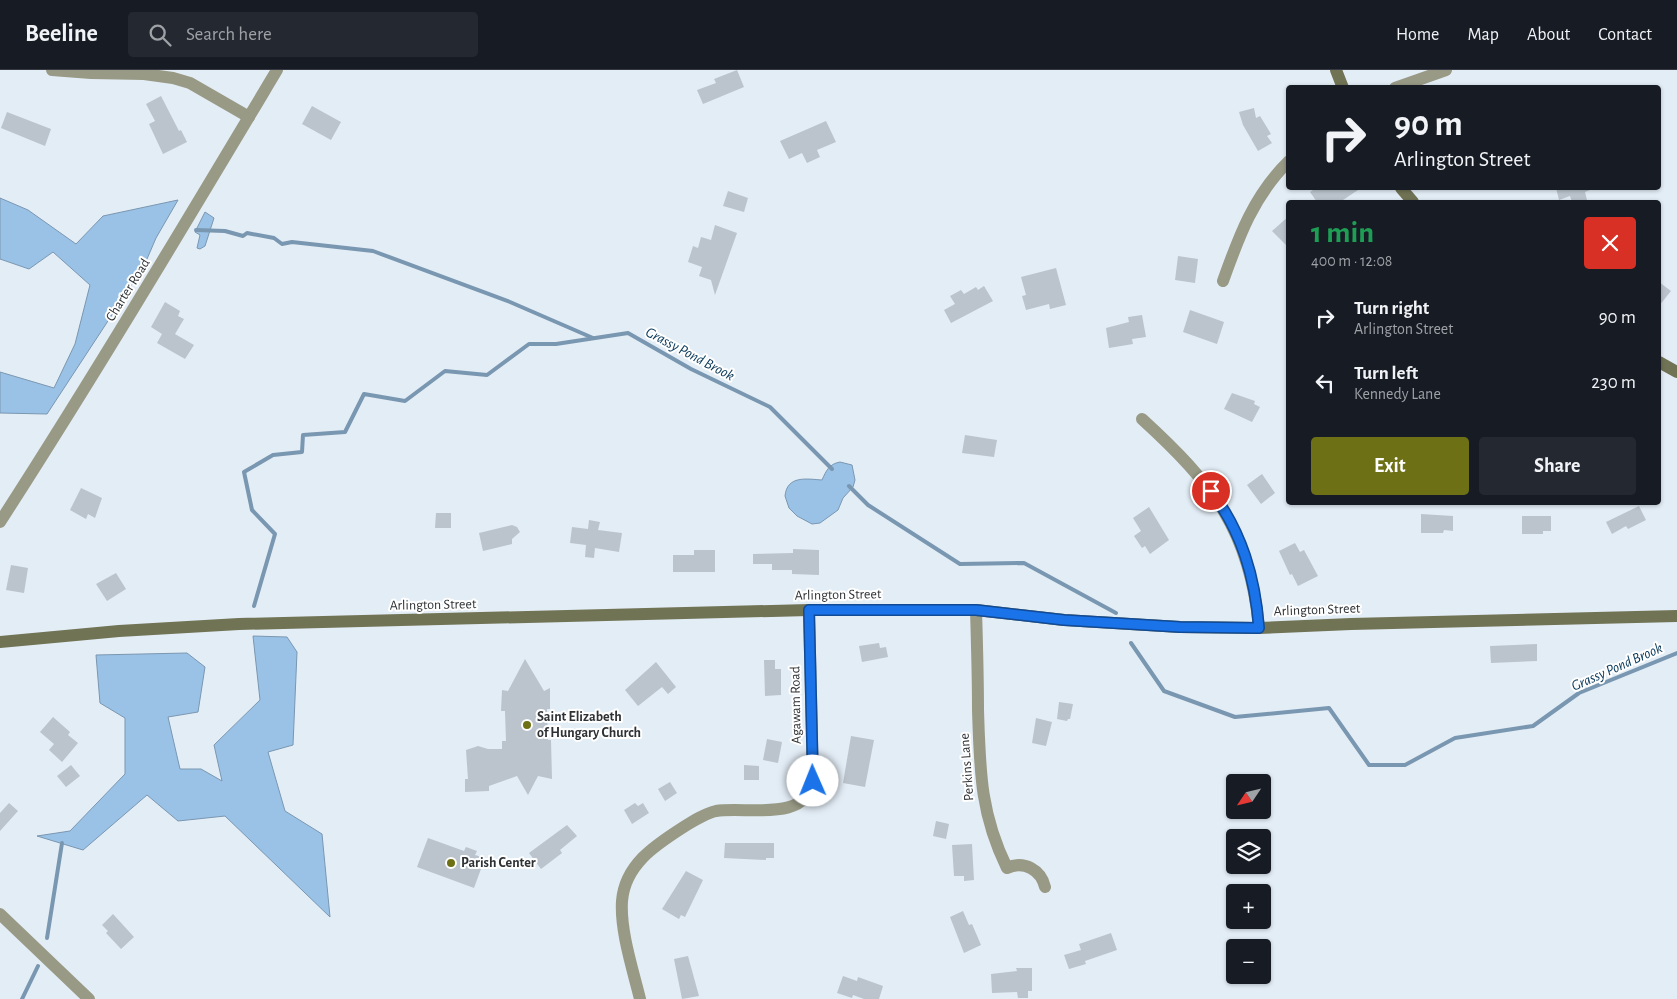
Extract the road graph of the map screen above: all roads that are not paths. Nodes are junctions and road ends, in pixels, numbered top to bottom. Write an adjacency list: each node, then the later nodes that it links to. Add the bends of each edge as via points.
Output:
1 (52, 70): 7 (street, via 173,78 190,83)
2 (277, 70): 7 (street, Charter Road)
3 (1336, 70): 5 (street)
4 (1446, 70): 6 (street)
5 (1342, 85)
6 (1404, 85)
7 (249, 117): 15 (street, Charter Road, via 77,403)
8 (1286, 164): 11 (street, via 1255,202)
9 (1403, 190): 10 (street)
10 (1412, 200)
11 (1223, 281)
12 (1661, 363): 13 (street)
13 (1676, 369)
14 (1142, 418): 19 (street, via 1200,477 1230,520 1249,567)
15 (0, 522)
16 (809, 610): 17 (street, Arlington Street); 20 (street, Arlington Street, via 239,624); 24 (street, Agawam Road, via 813,781 809,793 785,808 710,813 659,842 637,864 626,881 622,908)
17 (976, 610): 19 (street, Arlington Street, via 1064,620); 21 (street, Perkins Lane, via 984,805 1007,868 1018,865 1033,869 1041,877)
18 (1677, 616): 19 (street, Arlington Street)
19 (1259, 628)
20 (0, 642)
21 (1044, 888)
22 (0, 914): 23 (street)
23 (89, 999)
24 (640, 999)

